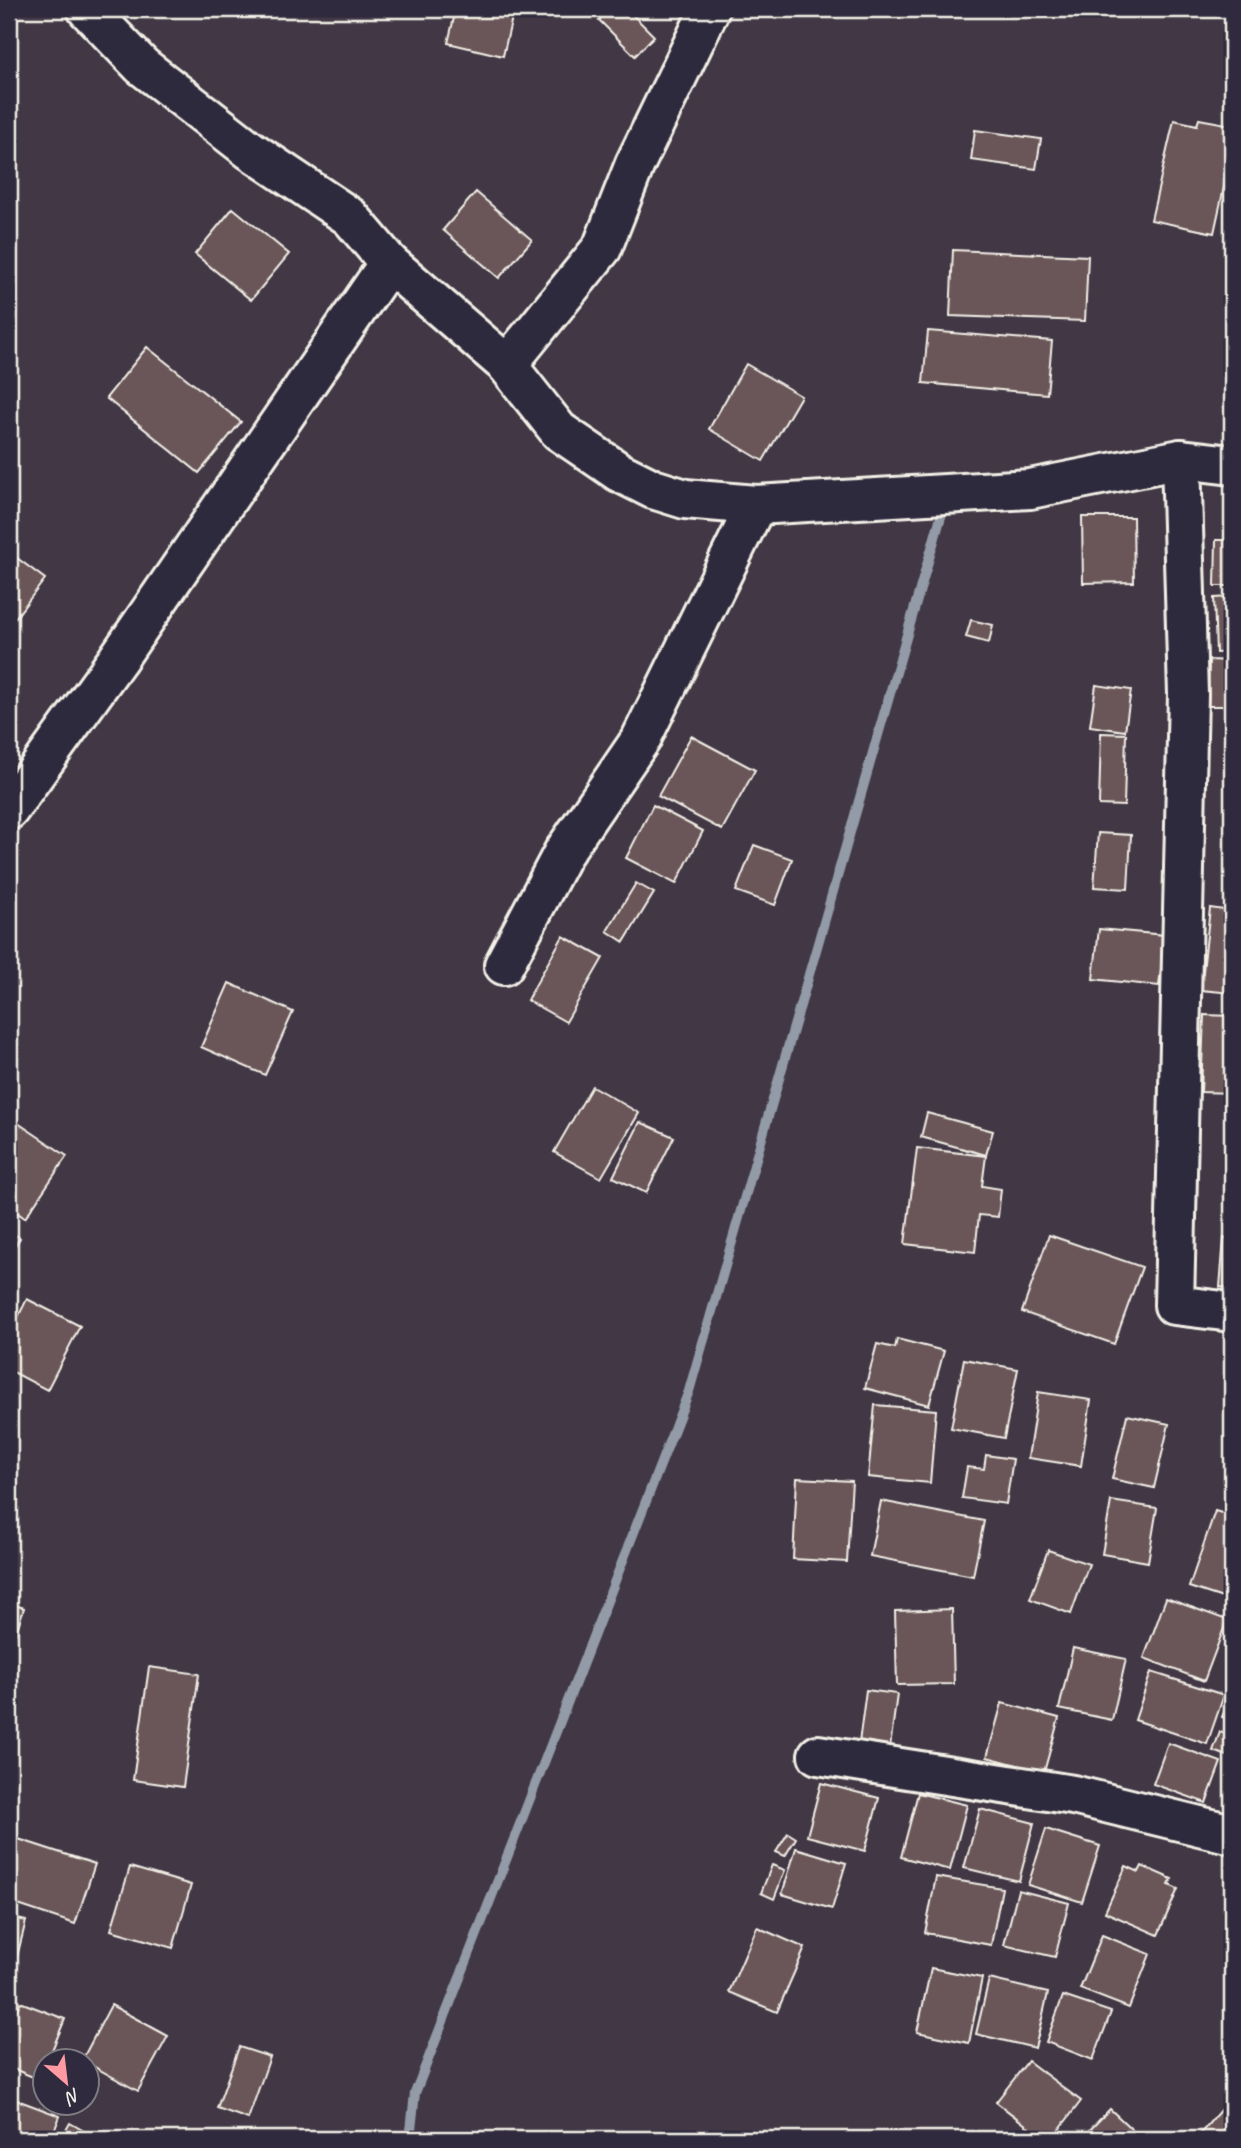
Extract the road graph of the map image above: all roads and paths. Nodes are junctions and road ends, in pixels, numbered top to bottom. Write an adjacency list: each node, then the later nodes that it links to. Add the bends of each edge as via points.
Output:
1 (88, 9): 3 (street, via 142,66 250,150 350,218)
2 (710, 9): 4 (street, via 635,164 602,248)
3 (389, 263): 4 (street); 8 (street)
4 (507, 365): 7 (street, via 559,431 619,472 685,499)
5 (1181, 459): 6 (street); 7 (street, via 1030,489); 10 (street, via 1188,694 1174,1305)
6 (1232, 465)
7 (756, 505): 9 (street, via 641,739 563,853)
8 (9, 810)
9 (504, 965)
10 (1232, 1312)
11 (818, 1755): 12 (street, via 1073,1795)
12 (1232, 1835)

